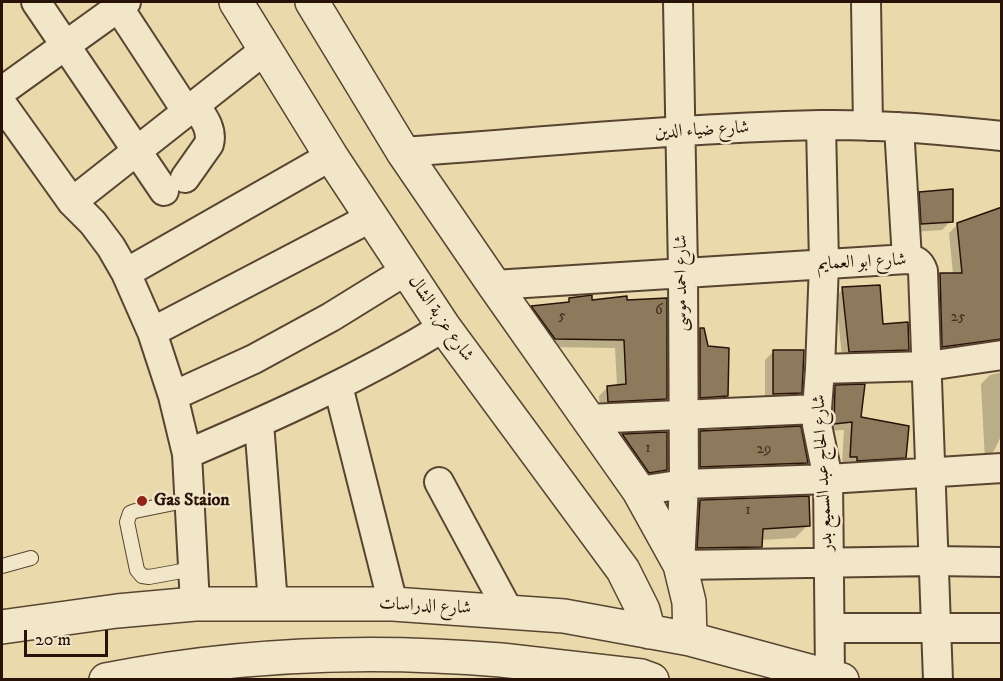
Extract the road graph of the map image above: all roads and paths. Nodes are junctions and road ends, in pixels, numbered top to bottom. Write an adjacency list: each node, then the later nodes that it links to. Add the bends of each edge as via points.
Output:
1 (36, 2): 7 (street)
2 (236, 2): 8 (street, شارع عزبة الشال)
3 (312, 2): 18 (street)
4 (678, 2): 15 (street, شارع احمد موسى)
5 (866, 2): 13 (street)
6 (119, 3): 7 (street); 11 (street)
7 (65, 45): 9 (street); 17 (street)
8 (266, 49): 11 (street); 19 (street, شارع عزبة الشال)
9 (2, 91)
10 (2, 105): 20 (street)
11 (191, 108): 17 (street); 17 (street, via 209,127 211,139 174,185)
12 (821, 125): 13 (street, شارع ضياء الدين); 15 (street, شارع ضياء الدين); 23 (street, شارع الحاج عبد السميع بدر)
13 (868, 126): 14 (street, شارع ضياء الدين)
14 (899, 127): 16 (street, شارع ضياء الدين); 22 (street)
15 (681, 131): 18 (street, شارع ضياء الدين); 25 (street, شارع احمد موسى)
16 (1002, 136)
17 (137, 151): 20 (street)
18 (403, 152): 27 (street)
19 (331, 156): 21 (street, شارع عزبة الشال); 26 (street)
20 (72, 202): 26 (street, via 93,223)
21 (372, 217): 24 (street, شارع عزبة الشال); 29 (street)
22 (907, 259): 23 (street, شارع ابو العمايم); 31 (street, شارع ابو العمايم, via 921,264 923,271)
23 (824, 264): 25 (street, شارع ابو العمايم); 32 (street, شارع الحاج عبد السميع بدر)
24 (407, 270): 28 (street, شارع عزبة الشال); 34 (street, via 264,354)
25 (683, 272): 27 (street, شارع ابو العمايم); 36 (street, شارع احمد موسى)
26 (126, 273): 29 (street)
27 (494, 285): 37 (street)
28 (444, 327): 33 (street); 62 (street, شارع عزبة الشال, via 623,570)
29 (152, 332): 34 (street)
30 (1002, 355): 31 (street)
31 (928, 366): 32 (street); 41 (street, شارع ابو العمايم)
32 (820, 369): 35 (street, شارع الحاج عبد السميع بدر)
33 (338, 386): 38 (street); 56 (street)
34 (173, 396): 39 (street)
35 (817, 409): 36 (street); 42 (street, شارع الحاج عبد السميع بدر)
36 (682, 417): 37 (street); 44 (street, شارع احمد موسى)
37 (588, 419): 45 (street)
38 (259, 423): 39 (street); 55 (street)
39 (187, 454): 46 (street)
40 (1002, 468): 41 (street)
41 (930, 474): 42 (street); 48 (street, شارع ابو العمايم)
42 (828, 479): 44 (street); 50 (street, شارع الحاج عبد السميع بدر)
43 (439, 482): 57 (street)
44 (684, 484): 45 (street); 51 (street, شارع احمد موسى)
45 (639, 491): 51 (street)
46 (189, 500): 53 (street); 53 (lane, via 135,511 127,522 142,576)
47 (31, 558): 52 (lane)
48 (934, 561): 49 (street); 50 (street); 59 (street, شارع ابو العمايم)
49 (1002, 562)
50 (829, 563): 51 (street); 60 (street, شارع الحاج عبد السميع بدر)
51 (680, 565): 63 (street, via 689,602)
52 (2, 566)
53 (193, 569): 54 (street)
54 (195, 604): 55 (street, شارع الدراسات); 58 (street, شارع الدراسات)
55 (273, 604): 56 (street, شارع الدراسات)
56 (393, 604): 57 (street, شارع الدراسات)
57 (509, 612): 62 (street, شارع الدراسات, via 564,616)
58 (2, 627)
59 (935, 627): 60 (street); 61 (street); 69 (street, شارع ابو العمايم)
60 (830, 628): 66 (street, شارع الحاج عبد السميع بدر)
61 (1002, 628)
62 (649, 632): 63 (street, شارع الدراسات)
63 (690, 639): 66 (street, شارع الدراسات)
64 (238, 670): 65 (street, via 376,655); 67 (street)
65 (500, 670): 68 (street, via 641,676)
66 (836, 678)
67 (106, 680)
68 (652, 680)
69 (938, 680)

